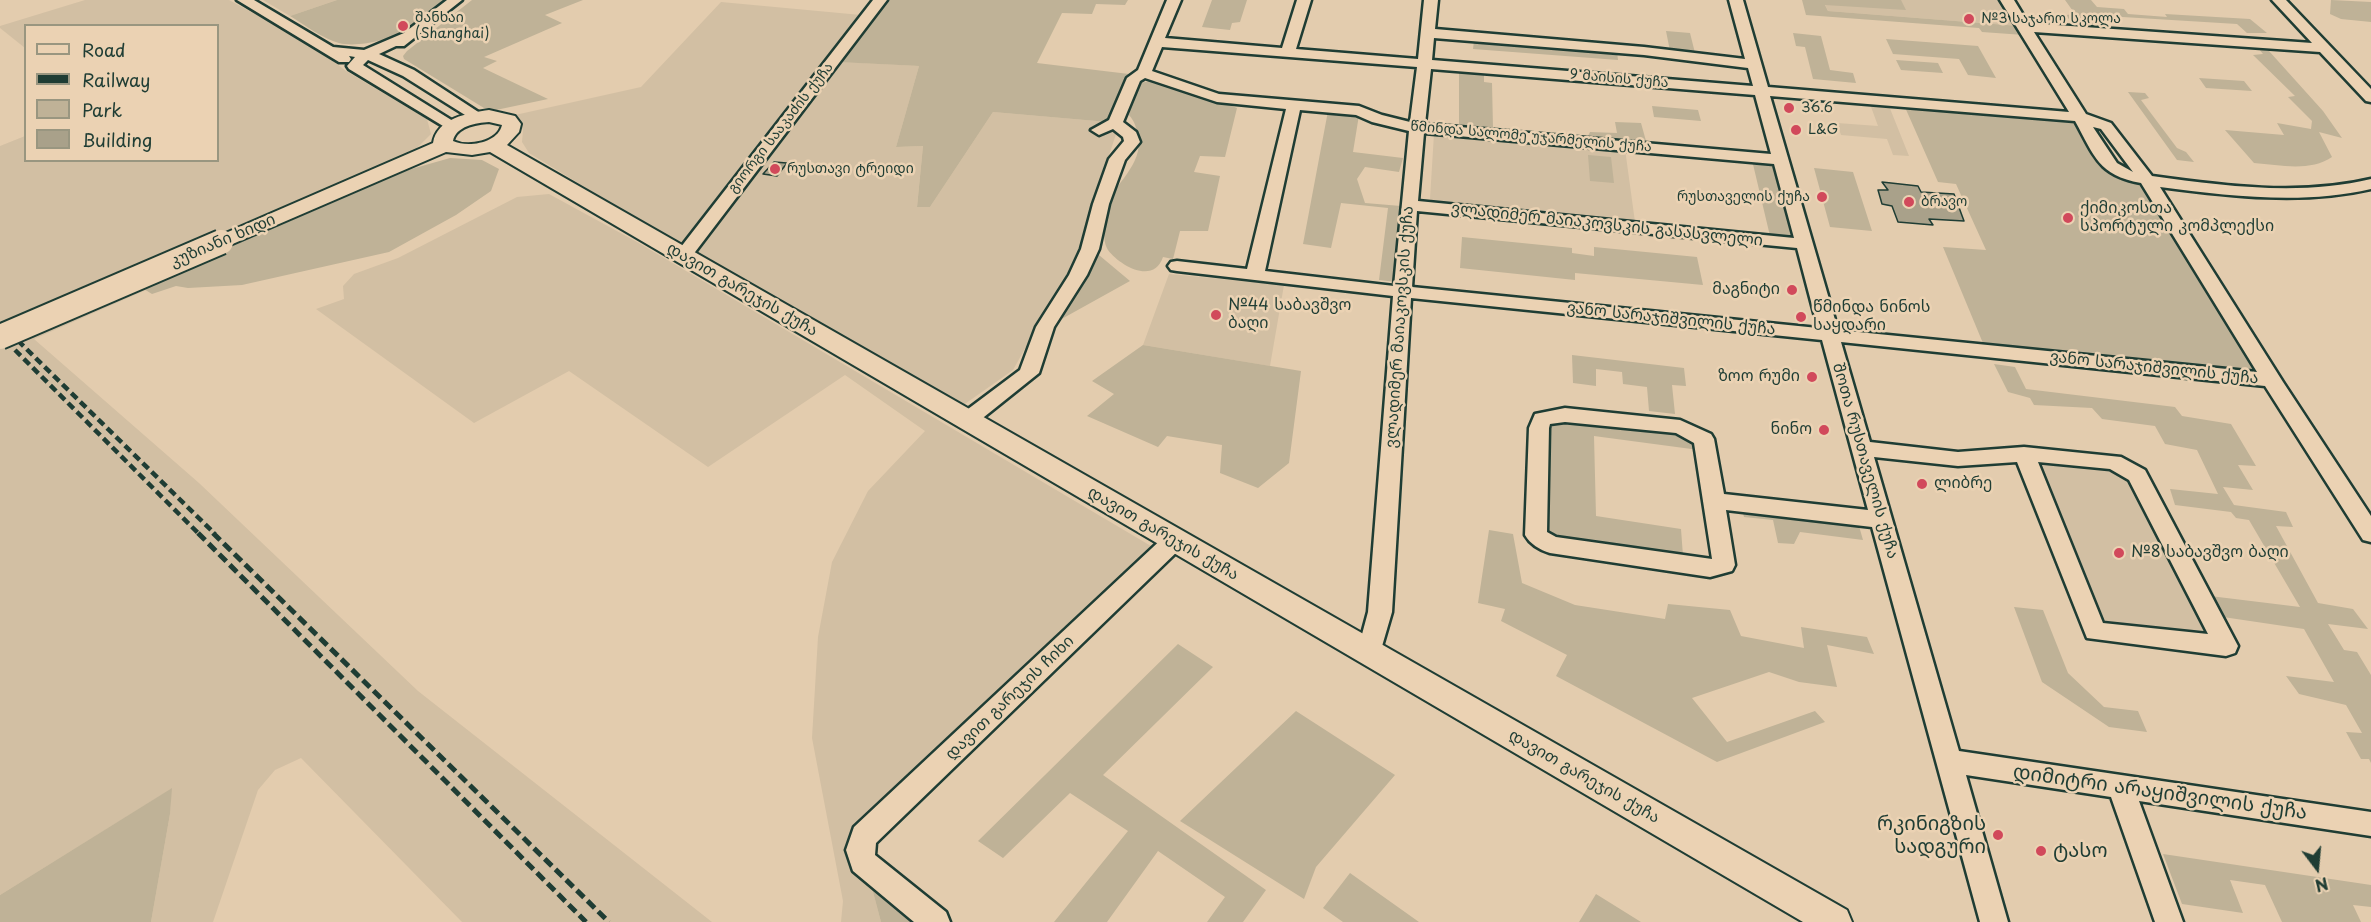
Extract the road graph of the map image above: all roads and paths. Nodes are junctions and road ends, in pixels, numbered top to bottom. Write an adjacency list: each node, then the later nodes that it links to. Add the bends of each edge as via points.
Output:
1 (244, 0): 16 (street)
2 (455, 0): 12 (street)
3 (880, 0): 38 (street, გიორგი სააკაძის ქუჩა)
4 (1174, 0): 13 (street)
5 (1304, 0): 17 (street)
6 (1431, 0): 11 (street, ვლადიმერ მაიაკოვსკის ქუჩა)
7 (1736, 0): 21 (street, შოთა რუსთაველის ქუჩა)
8 (2007, 0): 10 (street)
9 (2279, 0): 14 (street)
10 (2024, 27): 14 (street); 28 (street)
11 (1427, 33): 20 (street, ვლადიმერ მაიაკოვსკის ქუჩა); 21 (street)
12 (410, 35): 15 (street); 18 (street); 19 (street)
13 (1157, 42): 17 (street, 9 მაისის ქუჩა); 23 (street)
14 (2324, 48): 25 (street)
15 (349, 50): 16 (street); 18 (street)
16 (333, 51): 22 (street)
17 (1288, 52): 20 (street, 9 მაისის ქუჩა)
18 (365, 55): 19 (street); 22 (street)
19 (385, 60): 27 (street)
20 (1423, 63): 24 (street, 9 მაისის ქუჩა); 30 (street, ვლადიმერ მაიაკოვსკის ქუჩა)
21 (1754, 64): 24 (street, შოთა რუსთაველის ქუჩა)
22 (357, 69): 29 (street)
23 (1144, 73): 26 (street, წმინდა სალომე უჯარმელის ქუჩა, via 1217,98); 45 (street, via 1134,78 1107,126 1130,135 1132,142 1117,159 1090,249 1045,327 1029,373)
24 (1762, 91): 28 (street, 9 მაისის ქუჩა); 33 (street, შოთა რუსთაველის ქუჩა)
25 (2371, 98)
26 (1294, 105): 30 (street, წმინდა სალომე უჯარმელის ქუჩა, via 1359,111); 40 (street)
27 (478, 117): 29 (main road); 31 (main road, via 499,117 513,124 508,136)
28 (2080, 117): 34 (street, 9 მაისის ქუჩა, via 2106,126)
29 (453, 126): 32 (main road, via 442,139)
30 (1417, 128): 33 (street, წმინდა სალომე უჯარმელის ქუჩა); 36 (street, ვლადიმერ მაიაკოვსკის ქუჩა)
31 (492, 145): 32 (main road, via 461,150); 38 (main road, დავით გარეჯის ქუჩა)
32 (446, 146): 43 (main road, კუზიანი ხიდი, bridge)
33 (1781, 160): 37 (street, შოთა რუსთაველის ქუჩა)
34 (2148, 181): 35 (street, via 2331,192); 44 (street, 9 მაისის ქუჩა)
35 (2371, 184)
36 (1409, 205): 37 (street, ვლადიმერ მაიაკოვსკის გასასვლელი); 41 (street, ვლადიმერ მაიაკოვსკის ქუჩა)
37 (1805, 244): 42 (street, შოთა რუსთაველის ქუჩა)
38 (683, 256): 45 (main road, დავით გარეჯის ქუჩა)
39 (1177, 266): 40 (street, ვანო სარაჯიშვილის ქუჩა)
40 (1256, 274): 41 (street, ვანო სარაჯიშვილის ქუჩა)
41 (1403, 292): 42 (street, ვანო სარაჯიშვილის ქუჩა); 52 (street, ვლადიმერ მაიაკოვსკის ქუჩა, via 1380,612)
42 (1830, 334): 44 (street, ვანო სარაჯიშვილის ქუჩა); 46 (street, შოთა რუსთაველის ქუჩა)
43 (0, 337)
44 (2273, 380): 50 (street, 9 მაისის ქუჩა)
45 (967, 420): 51 (main road, დავით გარეჯის ქუჩა)
46 (1862, 448): 47 (street, via 1958,459); 49 (street, შოთა რუსთაველის ქუჩა)
47 (2024, 454): 47 (street, via 2114,462 2137,475 2226,646 2095,631)
48 (1714, 501): 48 (street, via 1704,439 1698,434 1680,427 1628,421 1565,415 1542,419 1536,535 1550,545 1710,568 1724,565); 49 (street)
49 (1882, 520): 53 (street, შოთა რუსთაველის ქუჩა)
50 (2371, 534)
51 (1175, 540): 52 (main road, დავით გარეჯის ქუჩა); 56 (street, დავით გარეჯის ჩიხი, via 864,836 860,850 863,862)
52 (1369, 653): 57 (main road, დავით გარეჯის ქუჩა)
53 (1949, 761): 54 (street, დიმიტრი არაყიშვილის ქუჩა); 58 (street, შოთა რუსთაველის ქუჩა)
54 (2121, 787): 55 (street, დიმიტრი არაყიშვილის ქუჩა); 59 (street)
55 (2371, 824)
56 (936, 922)
57 (1835, 922)
58 (1994, 922)
59 (2169, 922)

